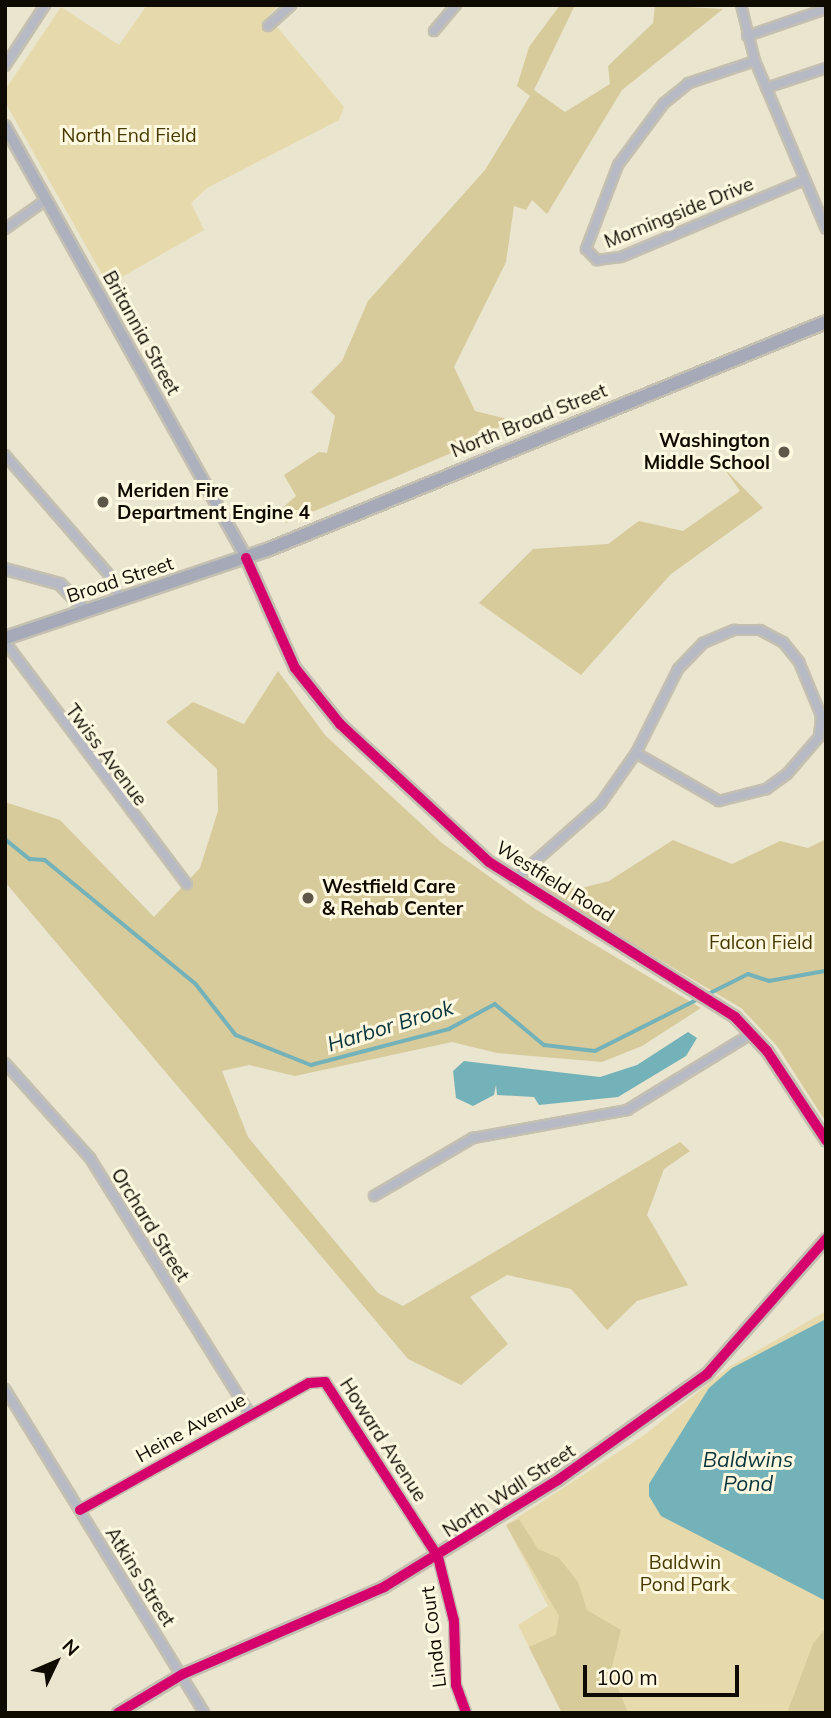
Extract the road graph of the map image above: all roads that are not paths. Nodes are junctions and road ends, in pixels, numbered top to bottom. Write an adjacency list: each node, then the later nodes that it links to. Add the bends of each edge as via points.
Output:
1 (45, 5): 10 (street)
2 (291, 5): 6 (street)
3 (456, 5): 7 (street)
4 (741, 5): 8 (street)
5 (826, 9): 8 (street)
6 (268, 26)
7 (434, 31)
8 (747, 36): 9 (street)
9 (755, 61): 12 (street); 14 (street, Morningside Drive, via 696,79 664,103 618,165 586,248 597,260 621,257)
10 (5, 66)
11 (826, 68): 12 (street)
12 (766, 88): 14 (street)
13 (5, 126): 15 (main road, Britannia Street)
14 (804, 180): 17 (street)
15 (46, 201): 16 (street); 20 (main road, Britannia Street)
16 (5, 229)
17 (826, 229)
18 (826, 321): 20 (main road, North Broad Street)
19 (5, 454): 22 (street, via 110,576)
20 (246, 558): 22 (main road, Broad Street); 26 (street, Westfield Road, via 291,660 340,724 472,849)
21 (5, 569): 23 (street, via 60,584)
22 (120, 600): 23 (main road, Broad Street)
23 (86, 611): 24 (main road, Broad Street)
24 (5, 640): 27 (street, Twiss Avenue)
25 (636, 753): 25 (street, via 678,669 703,643 734,630 760,630 783,642 815,692 819,737 806,758 766,789 719,801 698,794); 26 (street, via 601,803)
26 (514, 880): 28 (street, Westfield Road, via 718,1003)
27 (187, 884)
28 (751, 1034): 30 (street, Westfield Road); 31 (street, via 627,1110 473,1138)
29 (5, 1063): 35 (street, Orchard Street, via 79,1141)
30 (826, 1140)
31 (374, 1196)
32 (826, 1239): 37 (street, North Wall Street, via 752,1330 685,1392)
33 (320, 1380): 35 (street, Heine Avenue); 37 (street, Howard Avenue)
34 (5, 1389): 36 (street, Atkins Street)
35 (251, 1416): 36 (street, Heine Avenue)
36 (80, 1510): 38 (street, Atkins Street)
37 (438, 1557): 38 (street, North Wall Street, via 360,1599); 41 (street, Linda Court, via 454,1621 456,1685)
38 (183, 1674): 39 (street, North Wall Street); 40 (street, Atkins Street)
39 (118, 1713)
40 (204, 1713)
41 (466, 1713)

